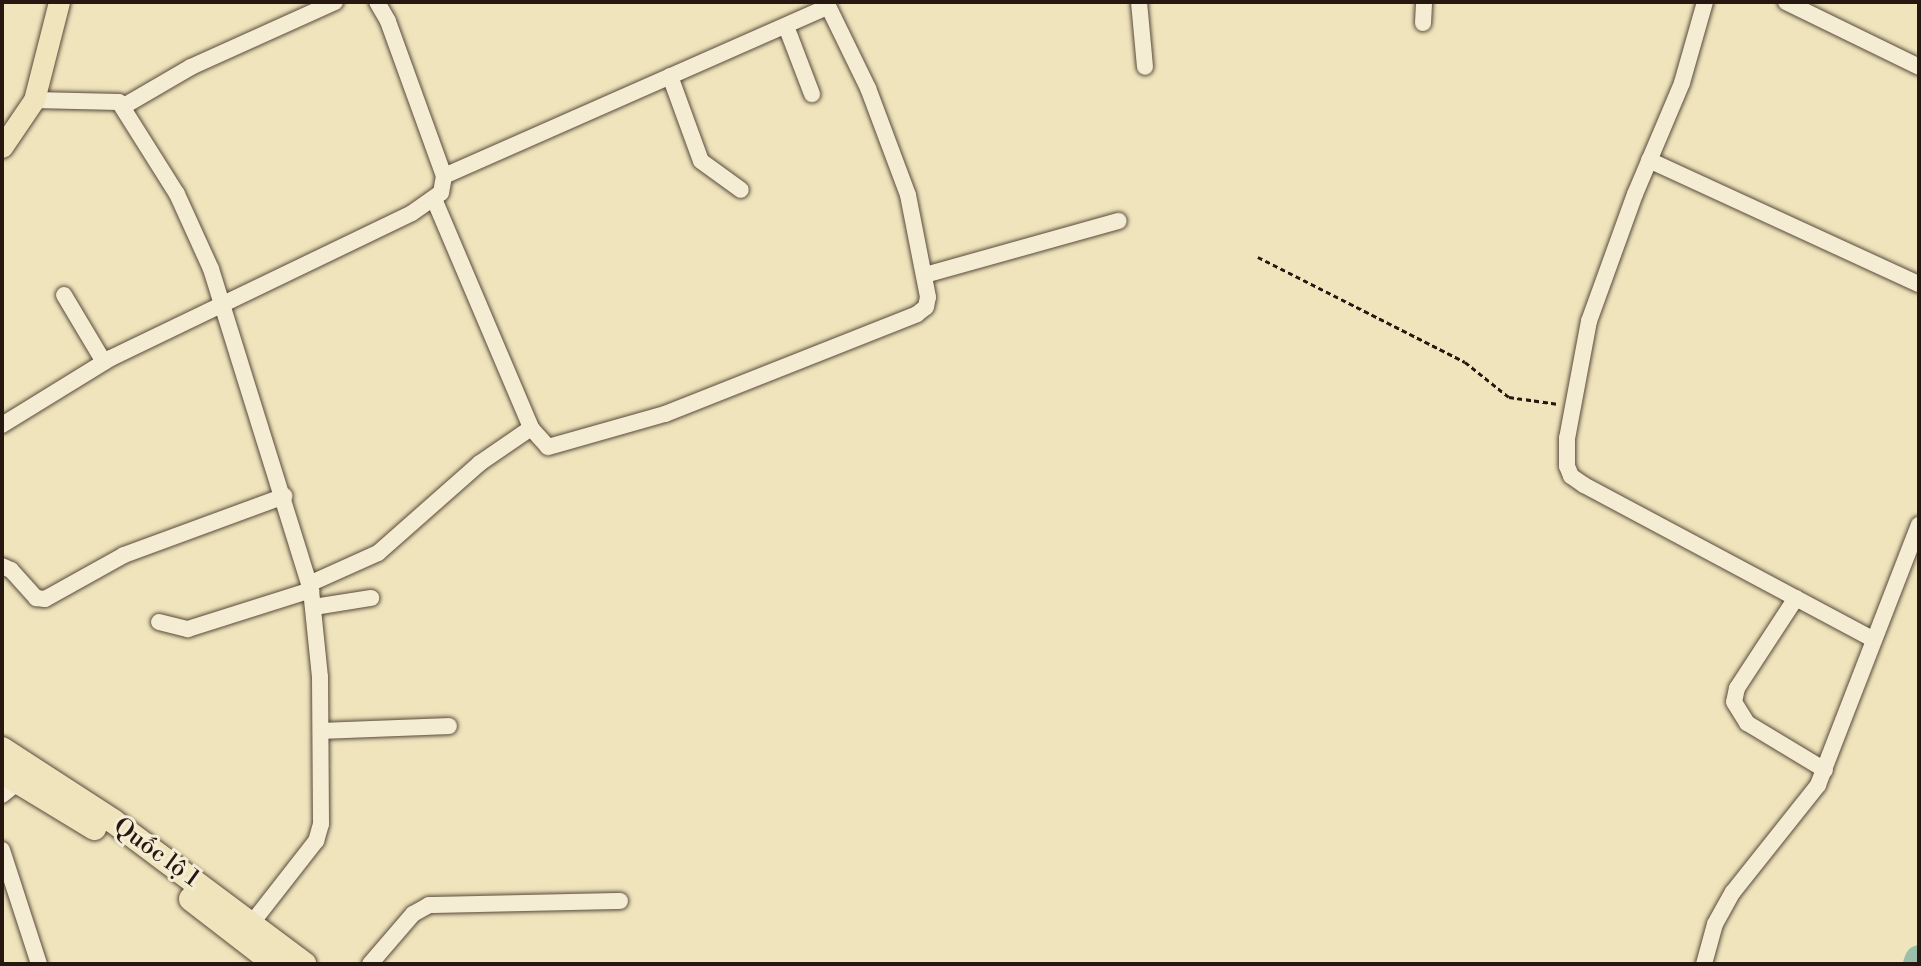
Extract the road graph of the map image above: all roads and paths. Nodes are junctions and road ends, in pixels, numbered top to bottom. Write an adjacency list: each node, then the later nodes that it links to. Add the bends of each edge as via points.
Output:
1 (59, 2): 15 (main road)
2 (335, 2): 16 (street, via 191,66)
3 (377, 2): 19 (street)
4 (1139, 2): 11 (street)
5 (1424, 2): 9 (street)
6 (1705, 2): 18 (street, via 1682,83)
7 (1786, 2): 12 (street)
8 (827, 4): 10 (street); 24 (street, via 851,48 897,161)
9 (1423, 23)
10 (786, 26): 13 (street); 14 (street)
11 (1145, 67)
12 (1919, 67)
13 (670, 76): 19 (street); 20 (street, via 701,160)
14 (812, 94)
15 (34, 100): 16 (street, via 109,99); 17 (main road)
16 (124, 106): 27 (street, via 184,206)
17 (2, 147)
18 (1649, 160): 25 (street); 29 (street, via 1590,321)
19 (444, 176): 21 (street, via 443,189)
20 (741, 190)
21 (434, 199): 27 (street); 31 (street)
22 (1119, 221): 24 (street)
23 (1258, 257): 29 (path, via 1465,362 1509,397 1544,398)
24 (925, 275): 31 (street, via 927,303 922,311 718,395 560,447 543,446)
25 (1919, 284)
26 (64, 295): 28 (street)
27 (222, 302): 28 (street); 32 (street)
28 (104, 362): 30 (street)
29 (1572, 410): 37 (street, via 1566,454 1571,477)
30 (2, 425)
31 (531, 428): 35 (street, via 480,463 378,553)
32 (284, 496): 34 (street, via 124,555 44,598 36,598 11,569); 35 (street)
33 (1919, 525): 40 (street)
34 (2, 566)
35 (310, 587): 38 (street); 39 (street, via 188,629)
36 (371, 598): 38 (street)
37 (1796, 598): 40 (street); 44 (street, via 1737,688 1734,702 1747,723)
38 (314, 607): 42 (street)
39 (159, 622)
40 (1873, 639): 44 (street)
41 (449, 726): 42 (street)
42 (321, 730): 48 (street, via 319,833)
43 (2, 749): 48 (highway, Quốc lộ 1, via 113,821)
44 (1825, 770): 53 (street, via 1808,800 1732,892)
45 (7, 783): 48 (highway, Quốc lộ 1, via 110,838)
46 (2, 850): 49 (street)
47 (620, 901): 52 (street, via 429,905 413,914)
48 (247, 930): 50 (highway, Quốc lộ 1); 51 (highway, Quốc lộ 1)
49 (39, 964)
50 (275, 964)
51 (304, 964)
52 (370, 964)
53 (1703, 964)

